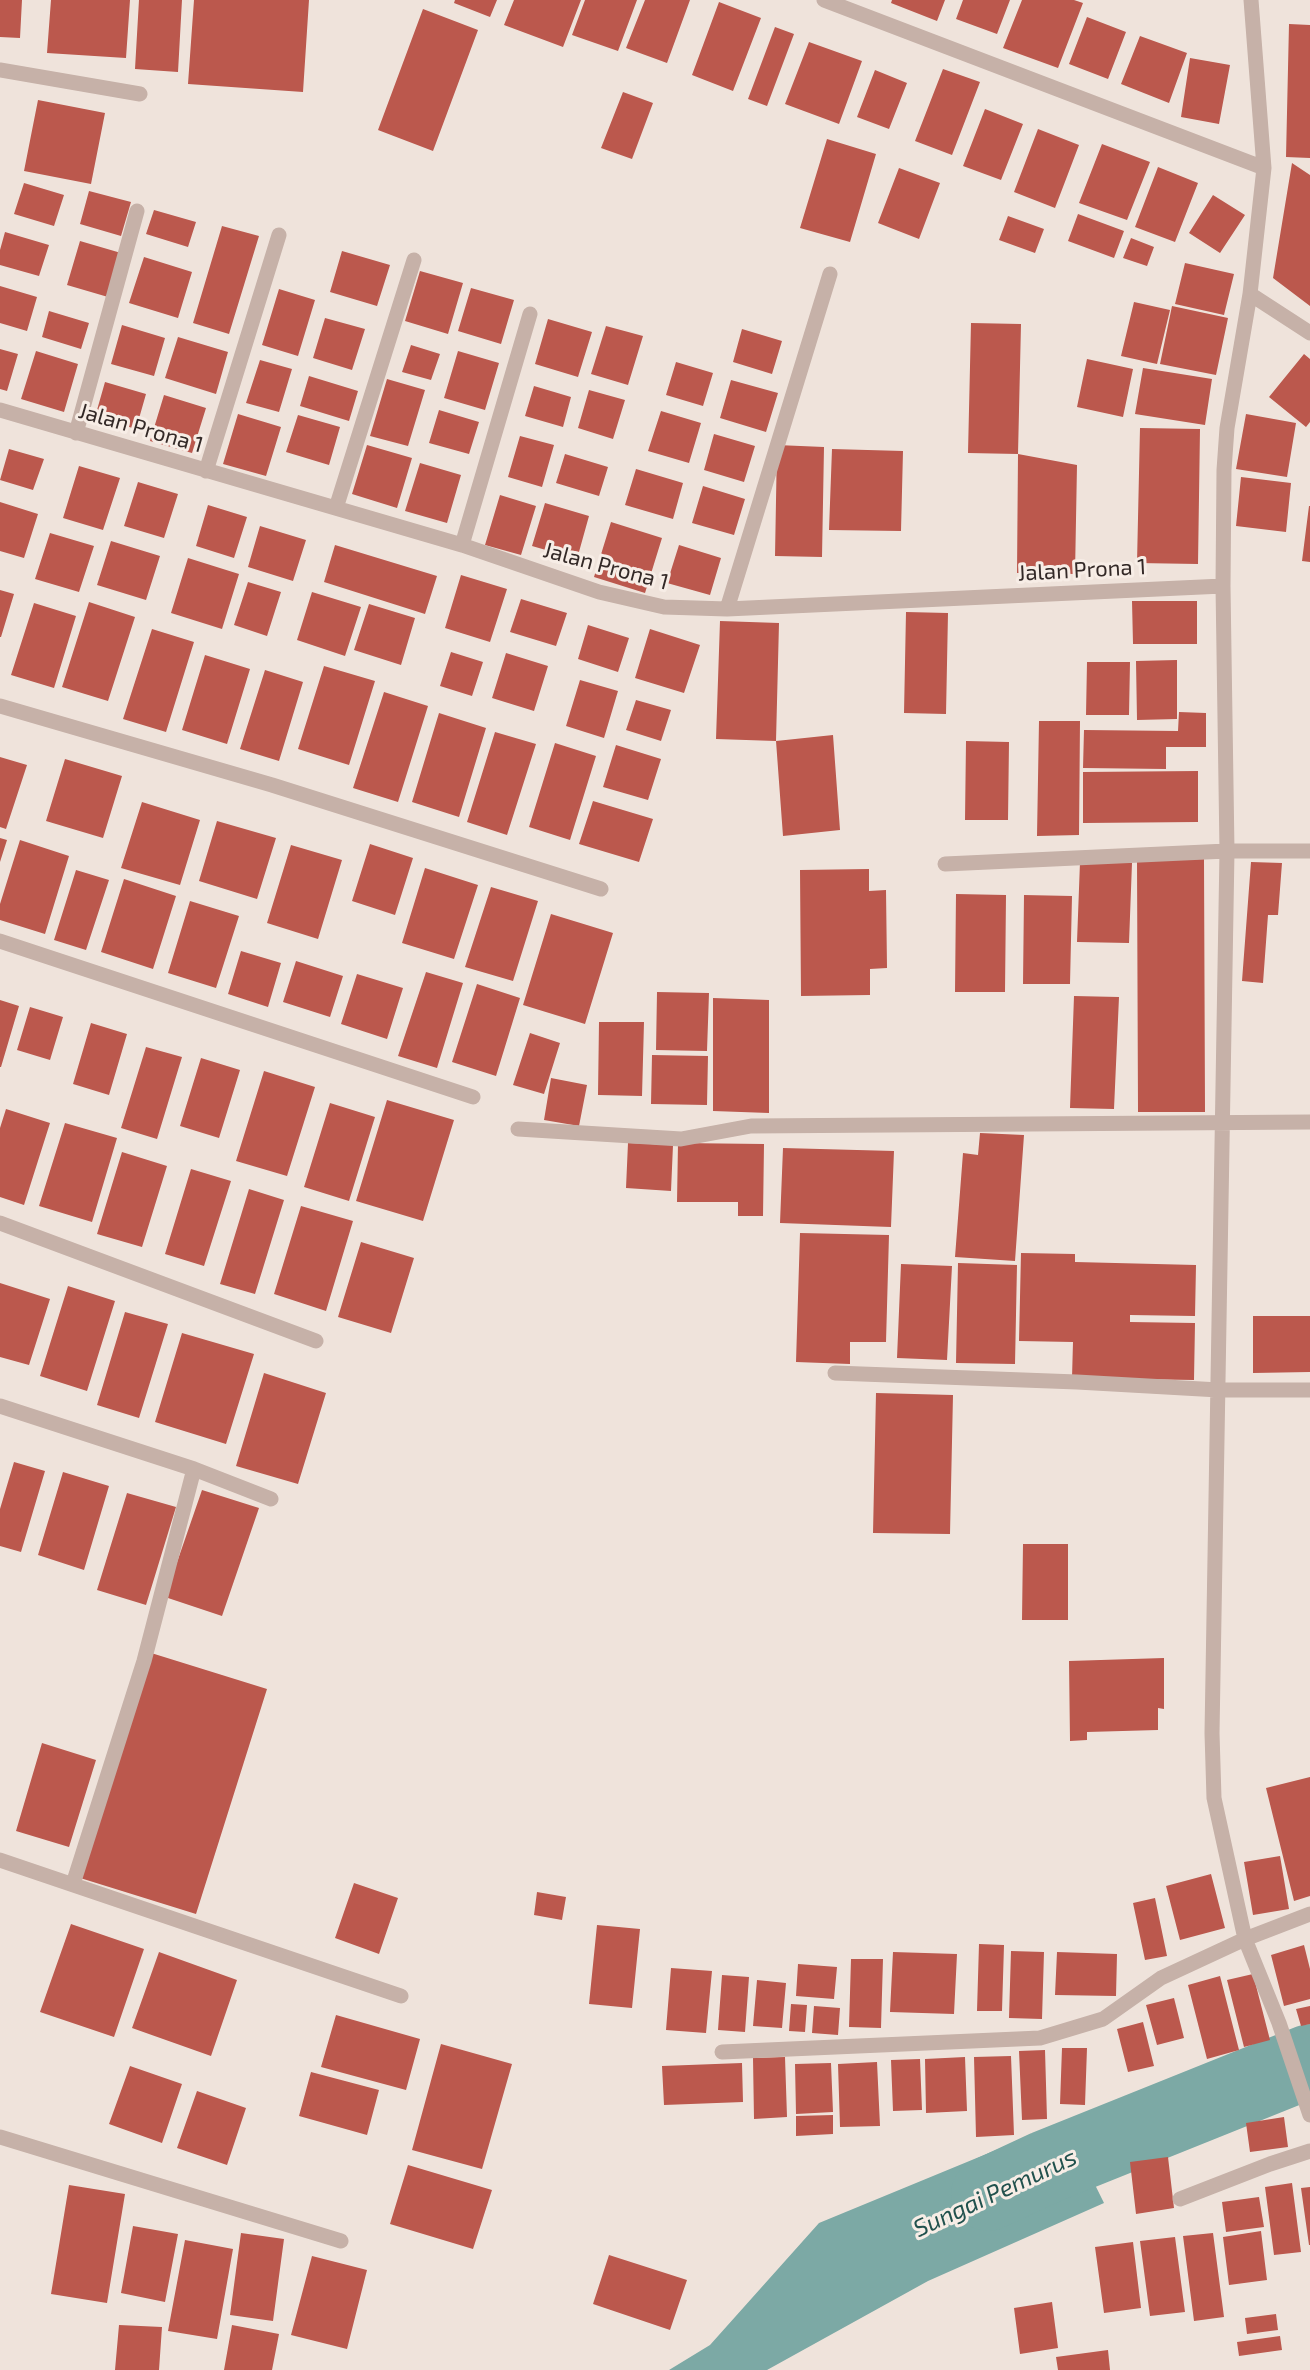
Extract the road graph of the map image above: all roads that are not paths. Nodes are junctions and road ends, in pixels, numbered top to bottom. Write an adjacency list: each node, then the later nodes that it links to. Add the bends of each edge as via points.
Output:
1 (824, 0): 5 (street)
2 (1251, 0): 5 (street)
3 (0, 70): 4 (street)
4 (140, 94)
5 (1264, 168): 10 (street)
6 (137, 211): 14 (street)
7 (279, 235): 15 (street)
8 (414, 260): 16 (street)
9 (830, 274): 19 (street)
10 (1250, 294): 12 (street); 18 (street, via 1226,439)
11 (530, 314): 17 (street)
12 (1310, 333)
13 (0, 410): 14 (street, Jalan Prona 1)
14 (76, 433): 15 (street, Jalan Prona 1)
15 (206, 471): 16 (street, Jalan Prona 1)
16 (336, 508): 17 (street, Jalan Prona 1)
17 (462, 546): 19 (street, Jalan Prona 1, via 599,592 664,607)
18 (1223, 586): 19 (street, Jalan Prona 1); 21 (street)
19 (727, 609)
20 (0, 706): 24 (street, via 272,785)
21 (1227, 851): 22 (street); 23 (street); 28 (street)
22 (1310, 851)
23 (945, 864)
24 (601, 889)
25 (0, 940): 26 (street)
26 (474, 1097)
27 (1310, 1122): 28 (street)
28 (1222, 1124): 29 (street, via 751,1126 681,1138); 33 (street)
29 (518, 1129)
30 (0, 1223): 31 (street)
31 (316, 1341)
32 (835, 1373): 33 (street)
33 (1218, 1390): 34 (street); 41 (street, via 1214,1798)
34 (1310, 1390)
35 (0, 1406): 36 (street)
36 (194, 1469): 37 (street); 39 (street, via 144,1661)
37 (271, 1499)
38 (0, 1860): 39 (street)
39 (73, 1884): 42 (street)
40 (1310, 1914): 41 (street)
41 (1245, 1939): 43 (street, via 1161,1978 1103,2019 1040,2038); 44 (street)
42 (401, 1996)
43 (722, 2052)
44 (1310, 2114)
45 (0, 2138): 48 (street)
46 (1310, 2151): 47 (street)
47 (1180, 2199)
48 (341, 2241)

